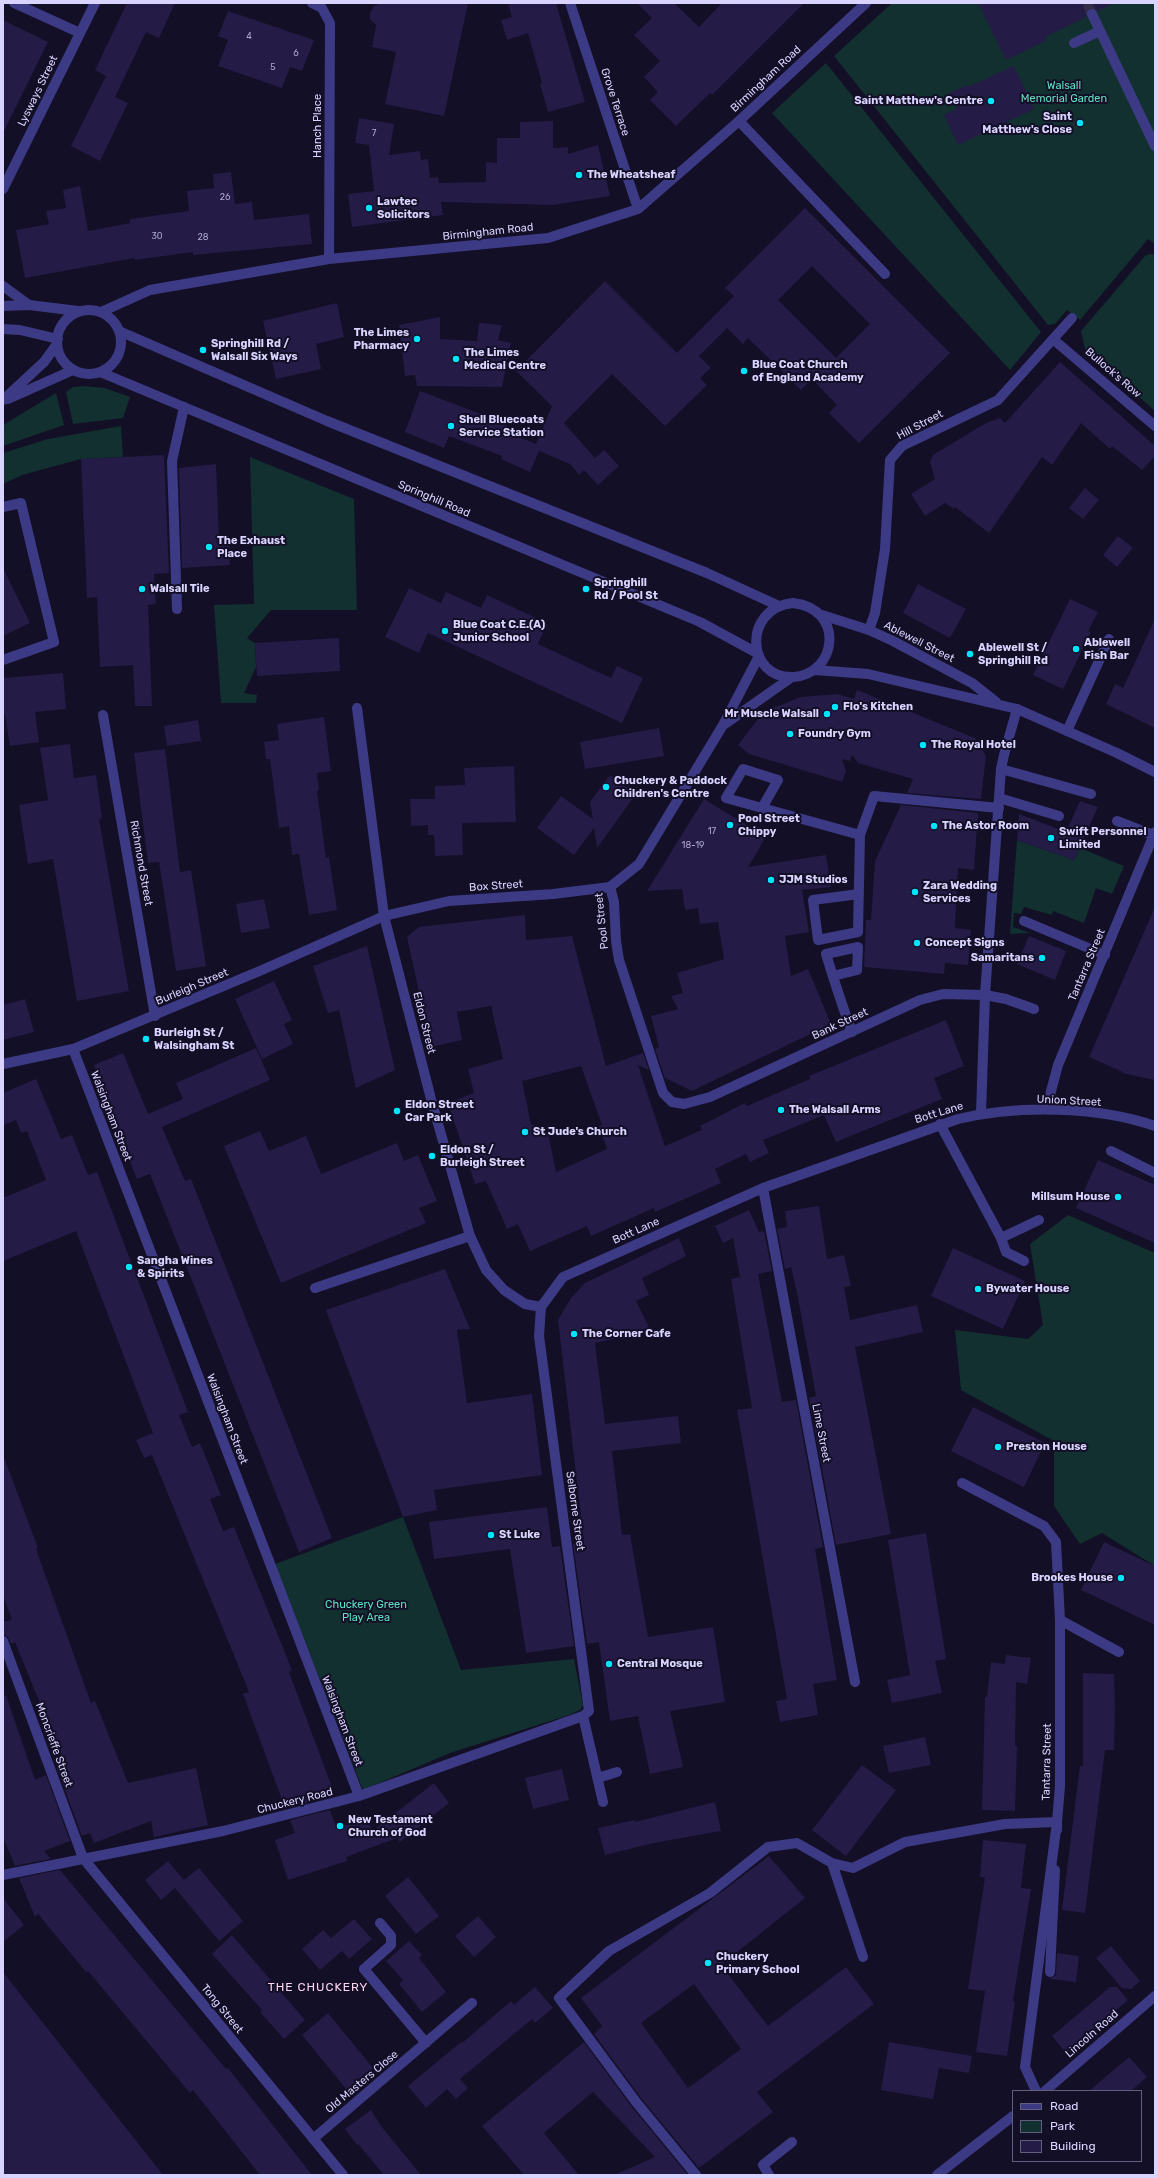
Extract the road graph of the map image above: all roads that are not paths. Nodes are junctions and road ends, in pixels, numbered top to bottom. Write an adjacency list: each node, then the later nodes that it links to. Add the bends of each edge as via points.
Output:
1 (14, 3): 9 (street)
2 (95, 3): 9 (street, Lysways Street)
3 (312, 3): 6 (street, Hanch Place)
4 (570, 3): 14 (street, Grove Terrace)
5 (866, 3): 11 (street, Birmingham Road)
6 (326, 6): 15 (street, Hanch Place, via 330,23)
7 (1092, 14): 8 (street)
8 (1100, 31): 10 (street); 12 (street)
9 (80, 33): 13 (street, Lysways Street)
10 (1074, 43)
11 (739, 121): 14 (street, Birmingham Road); 16 (street)
12 (1155, 146)
13 (3, 190)
14 (638, 209): 15 (street, Birmingham Road, via 548,238)
15 (329, 259): 21 (street, Birmingham Road, via 150,290)
16 (885, 274)
17 (3, 286): 18 (street)
18 (29, 305): 19 (street); 20 (street)
19 (3, 306)
20 (78, 311): 21 (street, via 89,309); 26 (street, via 63,323)
21 (100, 312): 24 (street, via 113,320)
22 (1072, 318): 25 (street, Hill Street)
23 (3, 329): 26 (street, via 20,330)
24 (119, 331): 28 (street, via 121,344 117,357 110,366); 33 (street, via 327,421 707,573)
25 (1054, 340): 31 (street, Bullock's Row); 36 (street, Hill Street, via 998,400 902,446 890,460 885,549 875,613)
26 (57, 342): 27 (street, via 59,354 65,364); 29 (street, via 44,362)
27 (73, 370): 28 (street, via 84,373); 29 (street)
28 (100, 372): 30 (street, Springhill Road)
29 (3, 401)
30 (184, 407): 34 (street, via 172,461); 38 (street, Springhill Road, via 700,622)
31 (1155, 426)
32 (3, 507): 39 (street, via 20,503 54,642)
33 (779, 606): 35 (street, via 802,604); 38 (street, via 767,613 758,626 755,640)
34 (177, 609)
35 (822, 615): 36 (street, Ablewell Street); 40 (street, via 828,627 829,643 824,660)
36 (869, 630): 42 (street, Ablewell Street, via 972,683)
37 (1109, 639): 47 (street)
38 (758, 655): 41 (street, via 771,671); 46 (street, Pool Street)
39 (3, 660)
40 (815, 670): 41 (street); 42 (street, Ablewell Street, via 868,674)
41 (792, 677): 46 (street, Pool Street)
42 (998, 704): 44 (street, Ablewell Street)
43 (357, 708): 59 (street, Eldon Street)
44 (1017, 709): 47 (street, Ablewell Street); 48 (street, Bott Lane)
45 (103, 715): 65 (street, Richmond Street)
46 (723, 725): 57 (street, Pool Street, via 638,864)
47 (1067, 731): 49 (street, Ablewell Street, via 1117,752)
48 (1002, 769): 50 (street); 51 (street, Bott Lane)
49 (1155, 772)
50 (1091, 794)
51 (999, 803): 53 (street); 56 (street, via 874,796); 63 (street, Bott Lane)
52 (762, 808): 52 (street, via 726,798 742,769 778,780); 56 (street)
53 (1059, 816)
54 (1117, 821): 55 (street)
55 (1154, 833): 61 (street, Tantarra Street)
56 (860, 835): 58 (street)
57 (610, 887): 59 (street, Box Street, via 553,894 449,901); 69 (street, Pool Street, via 614,902 619,960 663,1093 672,1102 684,1104)
58 (859, 894): 58 (street, via 858,932 818,940 813,900)
59 (384, 916): 65 (street, Burleigh Street); 78 (street, Eldon Street, via 431,1099)
60 (1024, 921): 61 (street)
61 (1105, 955): 70 (street, Tantarra Street, via 1058,1065)
62 (833, 976): 66 (street)
63 (985, 995): 64 (street, Bank Street); 66 (street, Bank Street, via 943,994 920,1000); 71 (street, Bott Lane)
64 (1034, 1008)
65 (155, 1016): 67 (street, Burleigh Street)
66 (852, 1032): 69 (street, Bank Street)
67 (73, 1049): 68 (street, Burleigh Street); 91 (street, Walsingham Street)
68 (3, 1064)
69 (710, 1097)
70 (1048, 1110): 71 (street, Union Street); 73 (street, Union Street, via 1119,1115)
71 (981, 1114): 72 (street, Bott Lane)
72 (940, 1124): 76 (street, Bott Lane); 79 (street)
73 (1155, 1126)
74 (1111, 1151): 75 (street)
75 (1155, 1172)
76 (763, 1188): 82 (street, Bott Lane, via 564,1277); 87 (street, Lime Street)
77 (1040, 1220): 79 (street)
78 (470, 1236): 81 (street); 82 (street, Eldon Street, via 486,1270 504,1290 525,1304)
79 (1001, 1238): 80 (street, via 1006,1252)
80 (1024, 1261)
81 (315, 1288)
82 (541, 1307): 88 (street, Selborne Street, via 539,1336 589,1711)
83 (962, 1483): 84 (street, Tantarra Street, via 1044,1526 1056,1542)
84 (1060, 1620): 86 (street); 93 (street, Tantarra Street, via 1060,1786)
85 (3, 1641): 94 (street, Moncrieffe Street)
86 (1119, 1652)
87 (855, 1682)
88 (583, 1716): 90 (street); 91 (street, Chuckery Road)
89 (617, 1772): 90 (street)
90 (598, 1778): 92 (street)
91 (359, 1796): 94 (street, Chuckery Road, via 223,1831)
92 (603, 1802)
93 (1057, 1822): 95 (street, via 1005,1824 904,1842 853,1868); 99 (street); 103 (street, Tantarra Street, via 1024,2067)
94 (83, 1858): 96 (street, Chuckery Road); 106 (street, Tong Street)
95 (832, 1863): 98 (street); 109 (street, via 797,1843 768,1847 710,1893 609,1951 559,1998 636,2102)
96 (3, 1875)
97 (380, 1923): 102 (street, via 391,1936 391,1945 364,1969)
98 (863, 1957)
99 (1050, 1972)
100 (1155, 1996): 104 (street, Lincoln Road)
101 (472, 2004): 102 (street, Old Masters Close)
102 (426, 2043): 106 (street, Old Masters Close)
103 (1036, 2090)
104 (1045, 2090)
105 (1012, 2117): 111 (street)
106 (313, 2139): 108 (street, Tong Street)
107 (792, 2142): 110 (street, via 763,2165)
108 (343, 2175)
109 (696, 2175)
110 (769, 2175)
111 (937, 2175)

